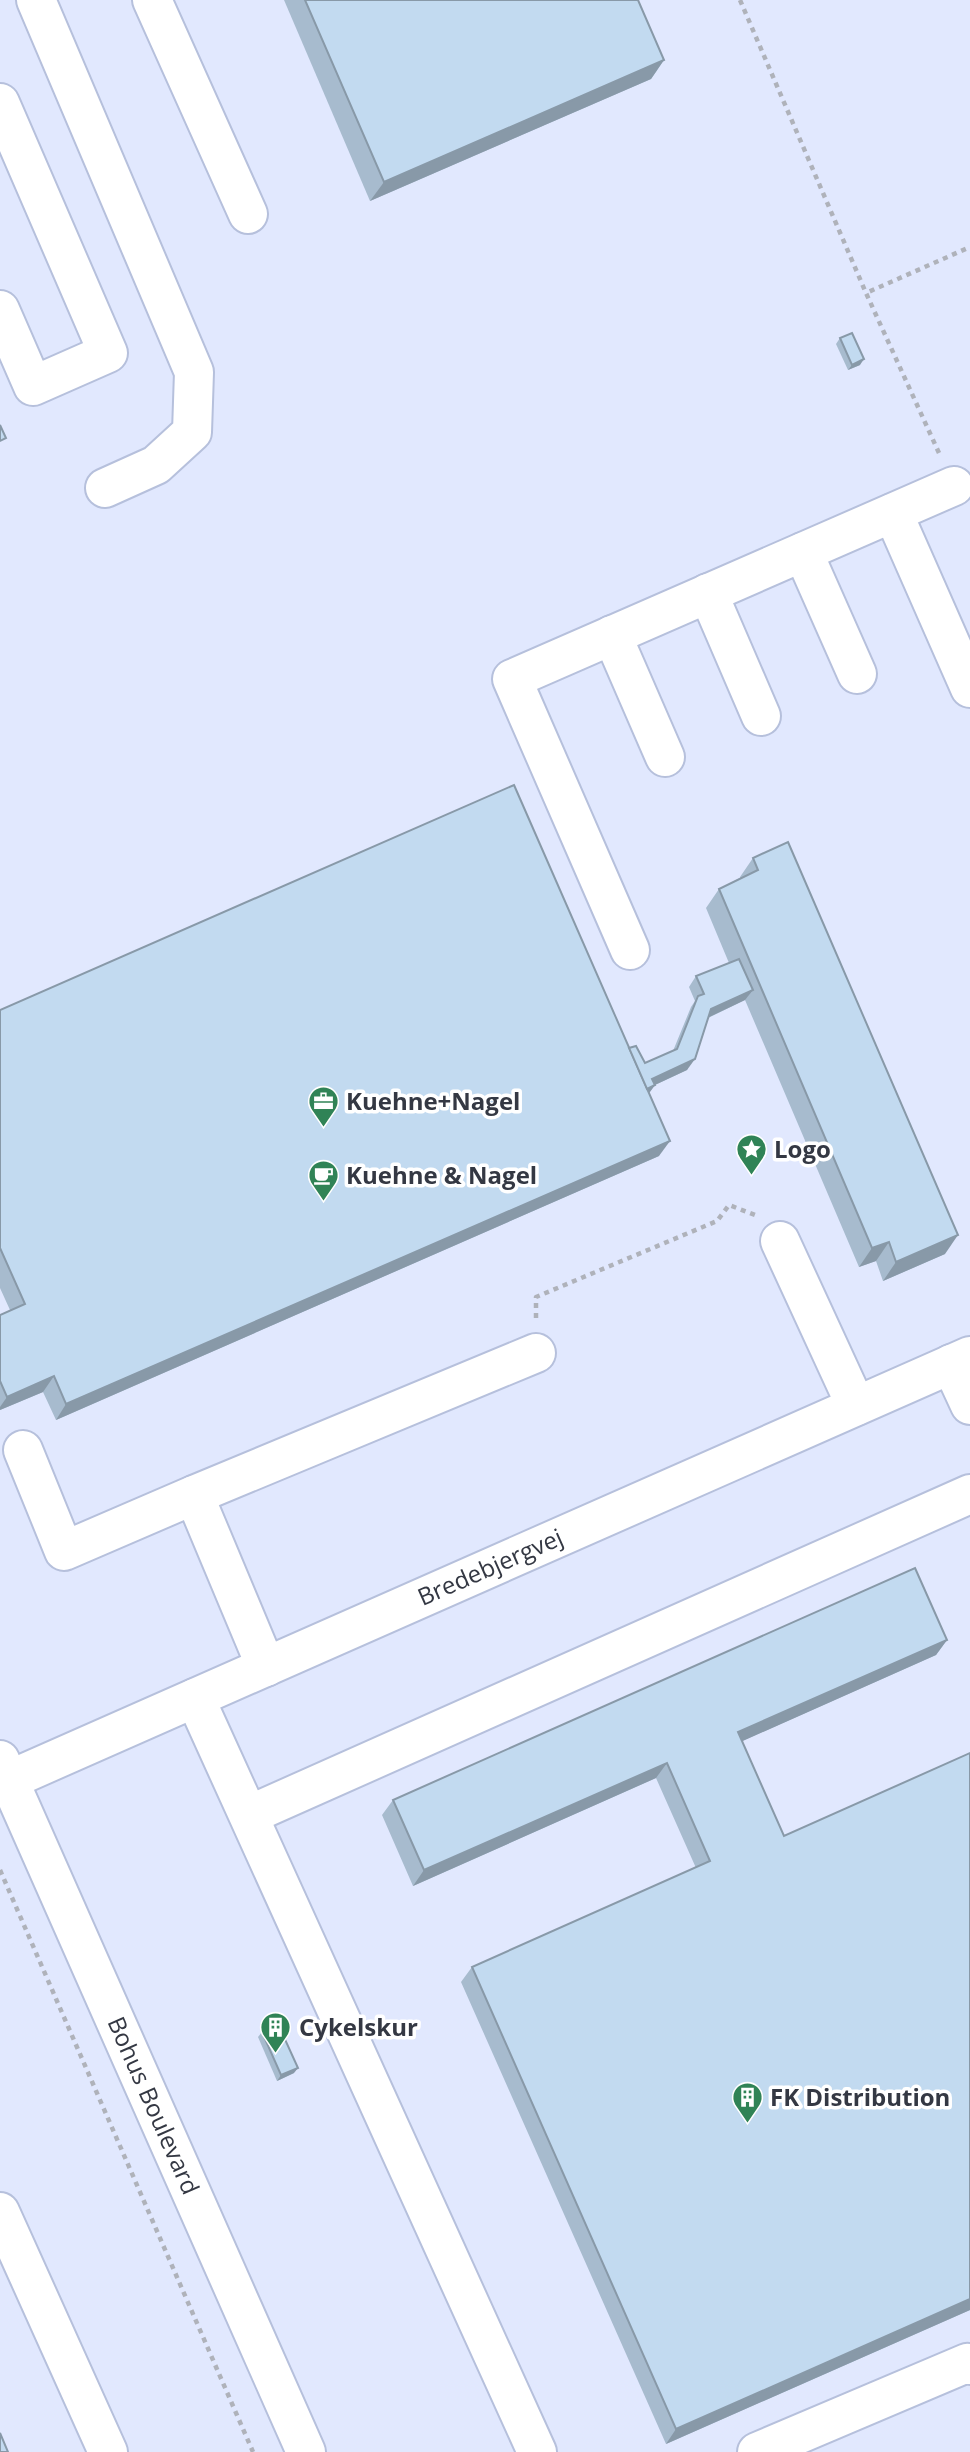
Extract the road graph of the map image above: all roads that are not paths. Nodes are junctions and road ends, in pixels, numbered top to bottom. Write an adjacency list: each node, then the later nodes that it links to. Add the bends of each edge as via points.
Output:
1 (36, 0): 7 (street, via 194,372 192,432 156,465)
2 (152, 0): 4 (street)
3 (4, 125): 5 (street, via 108,353 33,386)
4 (248, 214)
5 (0, 310)
6 (954, 486): 8 (street)
7 (104, 488)
8 (893, 513): 9 (street); 13 (street)
9 (803, 552): 10 (street); 12 (street)
10 (708, 593): 11 (street); 14 (street)
11 (612, 635): 15 (street); 16 (street, via 512,679)
12 (857, 674)
13 (970, 688)
14 (761, 716)
15 (665, 757)
16 (630, 950)
17 (780, 1241): 21 (street)
18 (536, 1353): 24 (street)
19 (961, 1360): 20 (street); 21 (street, Bredebjergvej)
20 (970, 1405)
21 (856, 1406): 25 (street, Bredebjergvej)
22 (23, 1450): 24 (street, via 64,1551)
23 (970, 1494): 28 (street)
24 (194, 1495): 25 (street)
25 (266, 1667): 26 (street, Bredebjergvej)
26 (195, 1698): 27 (street, Bredebjergvej); 28 (street)
27 (3, 1775): 32 (street, Bohus Boulevard)
28 (249, 1815): 33 (street)
29 (0, 2212): 31 (street)
30 (970, 2365): 34 (street)
31 (108, 2452)
32 (306, 2452)
33 (537, 2452)
34 (757, 2452)

